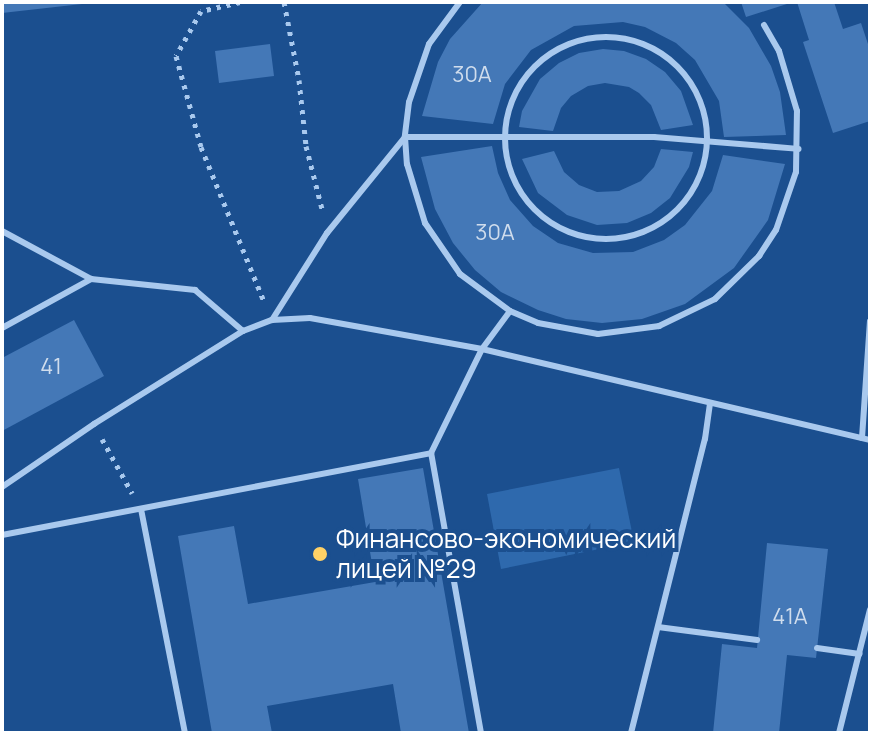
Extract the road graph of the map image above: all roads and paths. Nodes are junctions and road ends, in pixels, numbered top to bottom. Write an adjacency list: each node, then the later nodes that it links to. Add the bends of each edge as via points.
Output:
1 (240, 2): 13 (path, via 201,11 176,56 201,147)
2 (284, 2): 10 (path, via 306,146)
3 (460, 2): 5 (lane, via 429,44 417,72)
4 (764, 25): 8 (lane, via 790,80)
5 (405, 137): 6 (lane); 10 (lane); 12 (lane, via 414,194 441,250 460,274)
6 (505, 137): 7 (lane); 7 (lane, via 513,177 537,212 573,233 594,238 635,235 672,214 697,181); 7 (lane, via 514,95 540,61 576,41 618,37 658,51 688,80 705,118)
7 (707, 141): 8 (lane)
8 (799, 149): 12 (lane, via 788,202 759,256 727,289 688,315 644,329 598,334 538,323)
9 (2, 231): 11 (lane)
10 (327, 233): 13 (lane)
11 (91, 279): 15 (lane); 16 (lane, via 195,290)
12 (510, 311): 17 (lane)
13 (272, 320): 16 (lane); 17 (lane, via 310,318)
14 (870, 321): 20 (lane)
15 (2, 328)
16 (243, 331): 19 (lane)
17 (482, 349): 18 (lane); 22 (lane)
18 (710, 403): 20 (lane); 27 (lane)
19 (94, 424): 23 (lane); 24 (path)
20 (862, 438): 21 (lane)
21 (870, 440)
22 (431, 453): 24 (lane); 32 (lane)
23 (2, 487)
24 (141, 509): 25 (lane); 31 (lane)
25 (2, 535)
26 (870, 610): 30 (lane)
27 (658, 627): 28 (lane); 33 (lane)
28 (757, 640)
29 (817, 648): 30 (lane)
30 (860, 654): 34 (lane)
31 (185, 733)
32 (481, 733)
33 (631, 733)
34 (839, 733)

